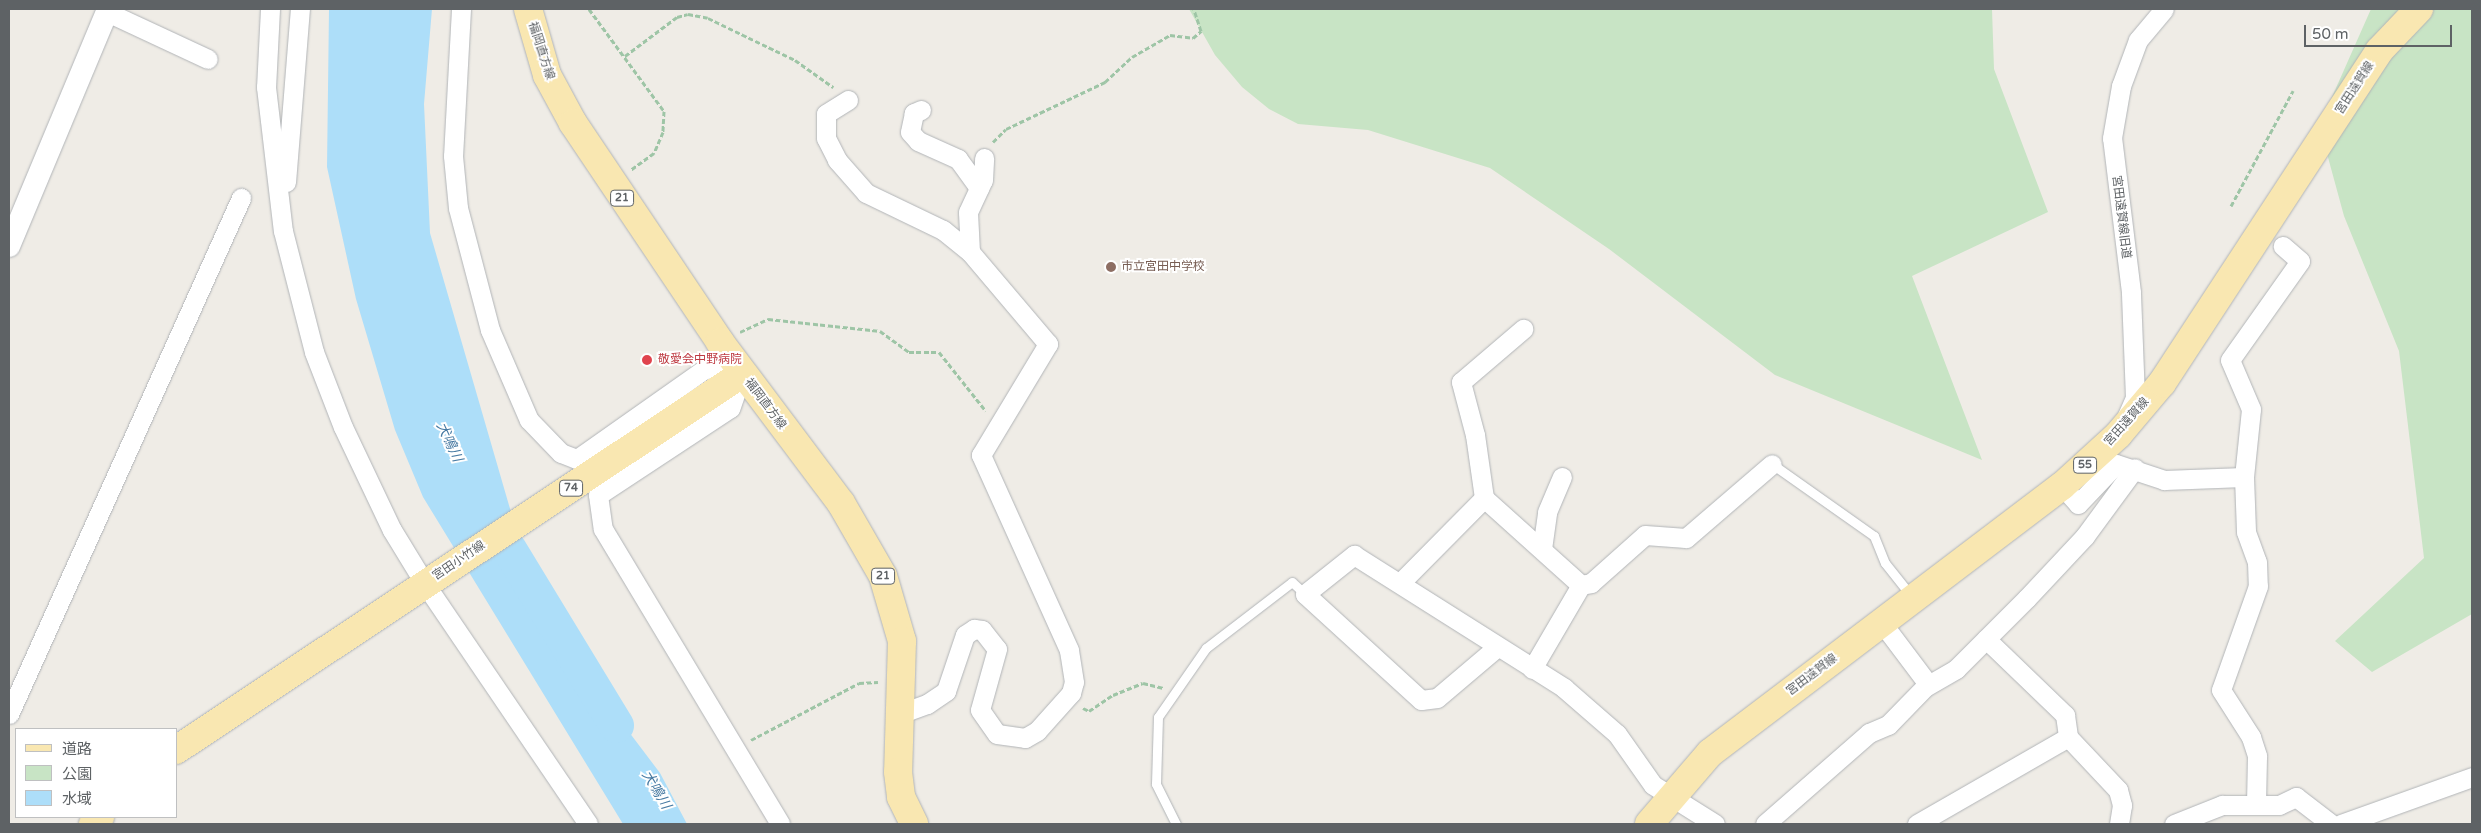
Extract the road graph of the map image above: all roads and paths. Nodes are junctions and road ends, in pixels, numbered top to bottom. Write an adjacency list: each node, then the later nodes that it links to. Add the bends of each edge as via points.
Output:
1 (270, 9): 20 (street, via 266,87)
2 (300, 9): 20 (street)
3 (461, 9): 26 (street, via 453,156 458,208 490,330 529,420 561,453 577,459 706,368)
4 (528, 9): 16 (main road, 福岡直方線 / 21, via 547,75)
5 (589, 9): 10 (path)
6 (1194, 9): 15 (path, via 1201,30 1193,38 1170,35 1132,57 1104,82 1006,129)
7 (2164, 9): 28 (street, 宮田遠賀線旧道, via 2138,40 2121,86 2112,138 2131,292 2135,398)
8 (2419, 9): 28 (main road, 宮田遠賀線 / 55, via 2379,51 2172,368)
9 (108, 11): 11 (street); 21 (street)
10 (625, 56): 13 (path, via 677,17 688,14 708,18 795,60); 16 (path, via 664,111 663,132 654,153)
11 (208, 59)
12 (2293, 91): 19 (path)
13 (848, 100): 23 (street, via 826,114 826,138 837,160 866,193 943,230)
14 (921, 110): 17 (street, via 914,113 910,132 918,141 958,159)
15 (984, 158): 17 (street)
16 (612, 184): 25 (main road, 福岡直方線 / 21)
17 (979, 188): 23 (street, via 968,212)
18 (241, 198): 50 (street)
19 (2231, 206)
20 (284, 231): 37 (street, via 314,352 343,427 392,530)
21 (9, 246)
22 (2283, 246): 32 (street, via 2300,260 2230,360 2251,409)
23 (970, 252): 27 (street, via 1048,344)
24 (1523, 329): 34 (street, via 1461,382 1475,436)
25 (720, 342): 26 (main road, 福岡直方線 / 21); 27 (path, via 768,319 880,331 910,352 939,352)
26 (742, 374): 37 (main road, 宮田小竹線 / 74); 45 (main road, 福岡直方線 / 21, via 864,538 894,608 902,641); 52 (street, via 730,408 598,495 603,530)
27 (998, 427): 48 (street, via 981,455 1069,650 1075,669)
28 (2118, 435): 33 (main road, 宮田遠賀線 / 55)
29 (1772, 464): 38 (street, via 1686,538 1645,535 1592,583); 40 (lane, via 1874,536 1885,563)
30 (2135, 468): 32 (street, via 2164,480); 33 (street, via 2116,464 2078,504); 42 (street, via 2085,536)
31 (1562, 477): 35 (street, via 1547,512)
32 (2244, 478): 56 (street, via 2246,532 2257,562 2258,586 2221,690 2251,737 2257,756)
33 (2062, 486): 40 (main road, 宮田遠賀線 / 55)
34 (1484, 498): 35 (street); 36 (street)
35 (1542, 550): 38 (street)
36 (1400, 583): 39 (street, via 1354,555); 43 (street)
37 (425, 584): 53 (main road, 宮田小竹線 / 74); 58 (street)
38 (1581, 585): 44 (street)
39 (1305, 594): 43 (street, via 1421,700 1437,698); 47 (lane, via 1292,582 1206,648)
40 (1914, 599): 41 (main road, 宮田遠賀線 / 55)
41 (1882, 623): 46 (street, via 1928,684); 55 (main road, 宮田遠賀線 / 55, via 1710,753)
42 (1986, 639): 46 (street, via 1956,668); 51 (street, via 2065,715)
43 (1496, 648): 44 (street)
44 (1532, 669): 55 (street, via 1564,688 1617,734 1653,785)
45 (904, 679): 49 (main road, 福岡直方線 / 21); 52 (path, via 859,684)
46 (1925, 687): 63 (street, via 1888,724 1869,733)
47 (1174, 690): 48 (path, via 1143,683 1113,694 1088,711); 60 (lane, via 1158,716 1155,748 1156,784)
48 (1067, 698): 49 (street, via 1025,738 997,734 980,710 997,649 982,630 974,629 965,635 946,690 927,704)
49 (902, 713): 57 (main road, 福岡直方線 / 21, via 898,772)
50 (9, 714)
51 (2068, 737): 64 (street); 65 (street, via 2118,790 2122,805)
52 (738, 747): 59 (street)
53 (178, 749)
54 (2472, 777): 68 (street)
55 (1670, 795): 61 (main road, 宮田遠賀線 / 55); 62 (street)
56 (2256, 802): 66 (street, via 2222,805); 67 (street, via 2279,805 2296,797)
57 (910, 822)
58 (588, 824)
59 (780, 824)
60 (1176, 824)
61 (1649, 824)
62 (1715, 824)
63 (1765, 824)
64 (1917, 824)
65 (2119, 824)
66 (2174, 824)
67 (2331, 824)
68 (2341, 824)

